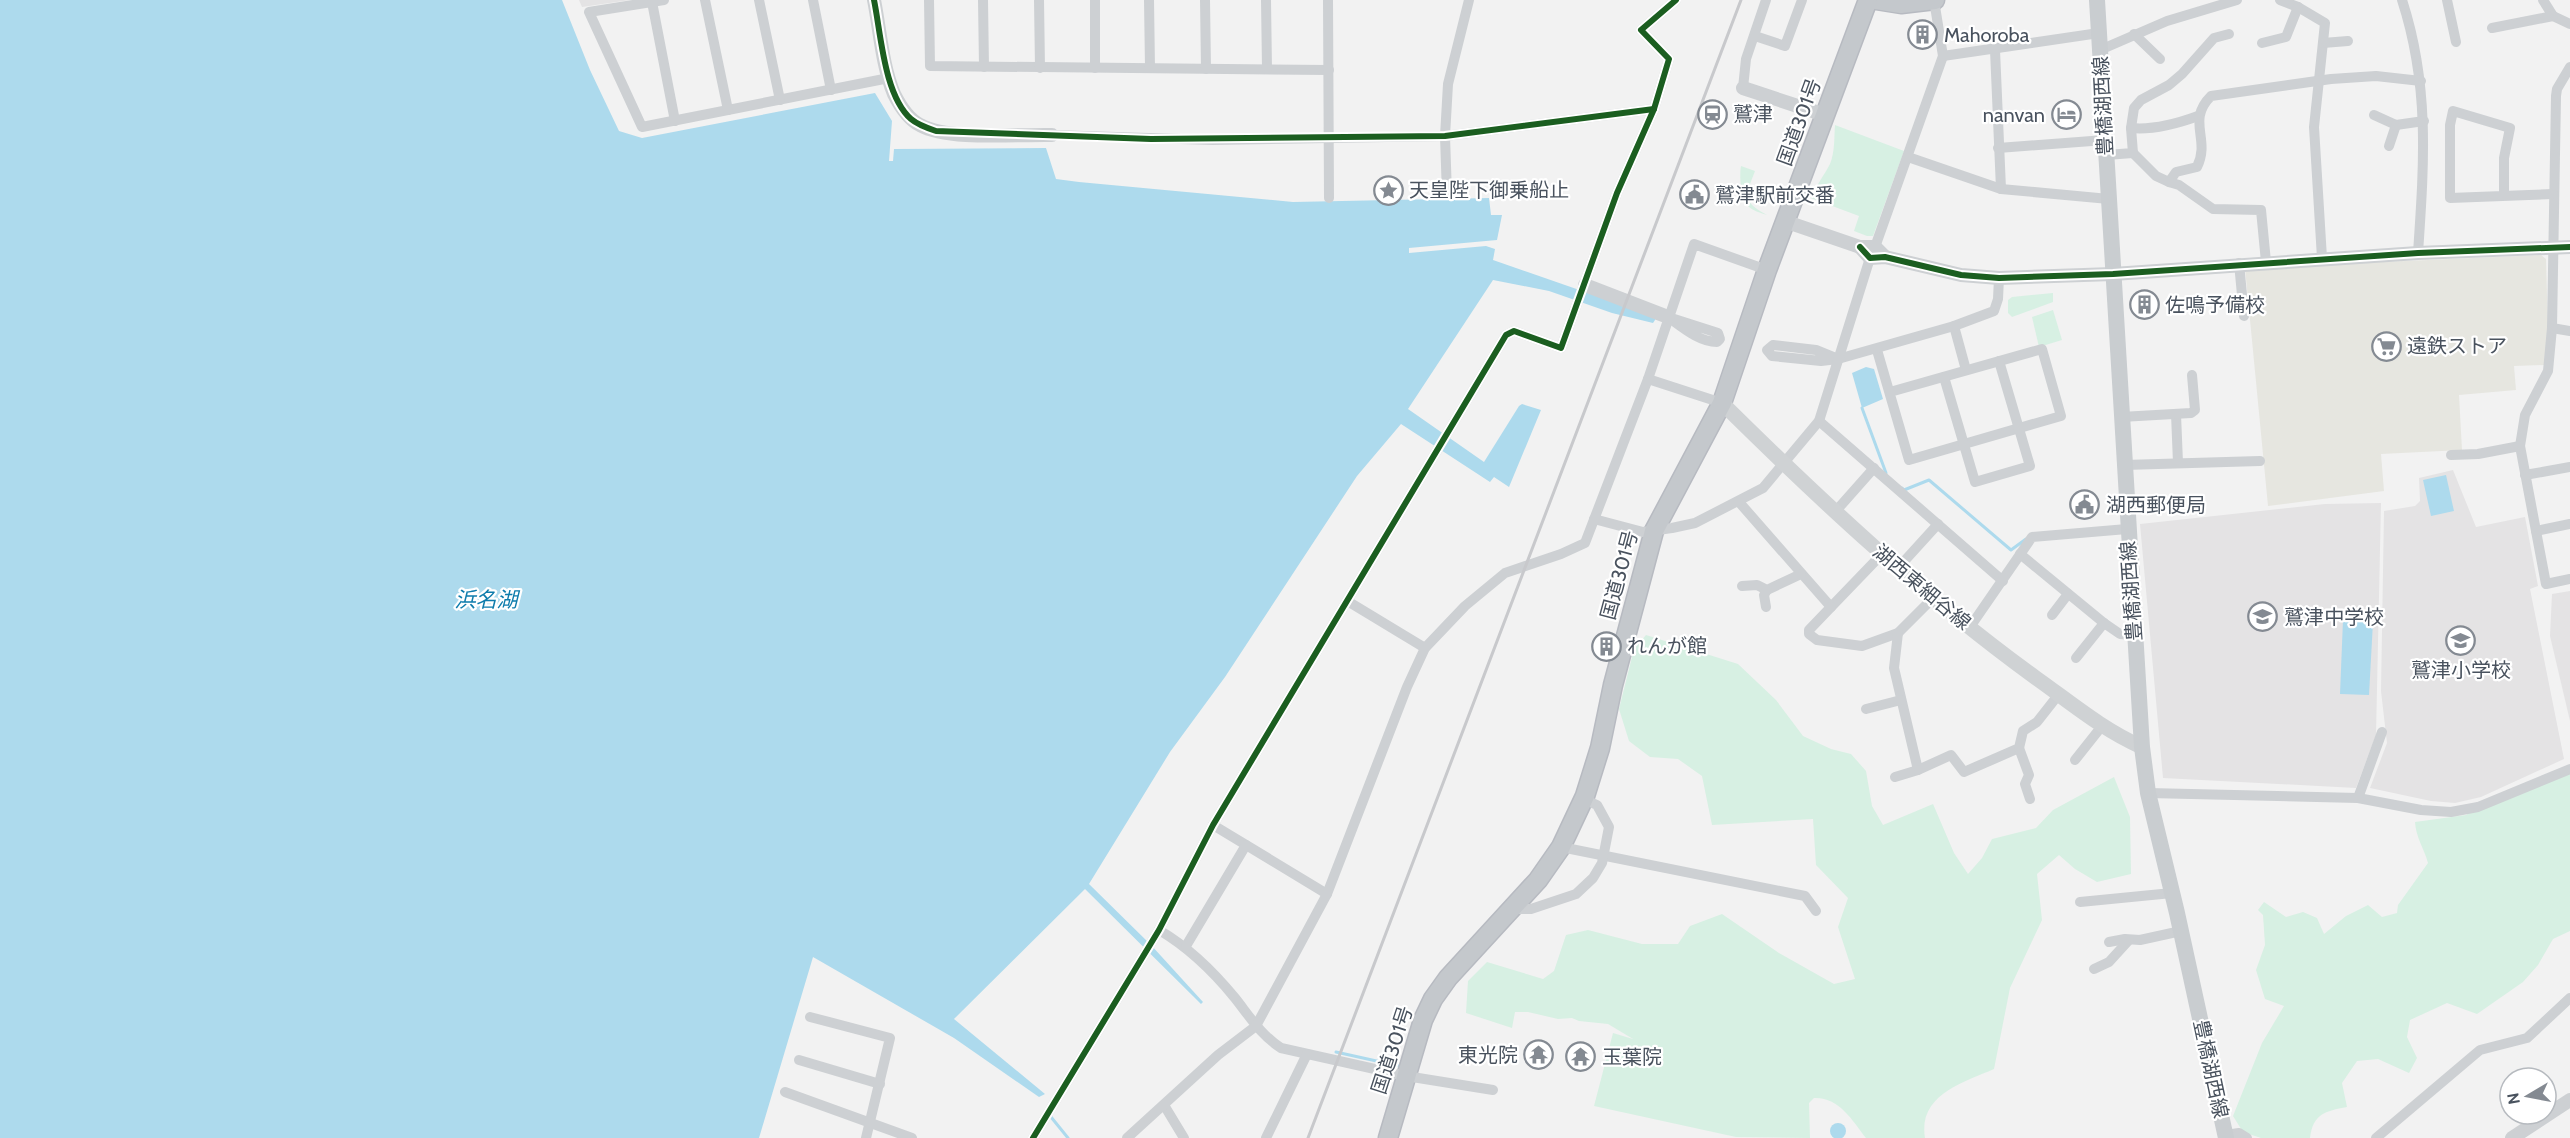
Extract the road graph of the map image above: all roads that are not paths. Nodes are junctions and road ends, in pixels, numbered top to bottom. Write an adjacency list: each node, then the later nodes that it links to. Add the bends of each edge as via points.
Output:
1 (664, 0): 27 (street)
2 (705, 0): 58 (street)
3 (759, 0): 56 (street)
4 (813, 0): 55 (street)
5 (874, 0): 51 (street)
6 (929, 0): 43 (street, via 930,66)
7 (983, 0): 43 (street)
8 (1039, 0): 45 (street)
9 (1095, 0): 46 (street)
10 (1149, 0): 47 (street)
11 (1205, 0): 48 (street)
12 (1266, 0): 49 (street)
13 (1328, 0): 50 (street)
14 (1469, 0): 67 (street, via 1448,84)
15 (1676, 0): 57 (street, via 1641,30 1669,59)
16 (1766, 0): 34 (street)
17 (1802, 0): 34 (street, via 1785,46)
18 (1868, 0): 59 (highway, 国道301号)
19 (1876, 0): 20 (highway, via 1900,4)
20 (1934, 0): 41 (street)
21 (2097, 0): 36 (main road, 豊橋湖西線)
22 (2237, 0): 32 (street)
23 (2280, 0): 28 (street)
24 (2402, 0): 52 (street)
25 (2447, 0): 37 (street)
26 (2543, 0): 29 (street)
27 (652, 2): 62 (street); 62 (street, via 589,12 642,127)
28 (2298, 7): 38 (street, via 2286,37); 39 (street, via 2325,22)
29 (2553, 16): 30 (street); 31 (street)
30 (2570, 24)
31 (2492, 28)
32 (2134, 34): 36 (street); 42 (street)
33 (2229, 34): 65 (street, via 2214,38 2169,85 2141,100 2134,108)
34 (1755, 36): 54 (street, via 1746,59)
35 (2348, 41): 39 (street)
36 (2099, 42): 40 (street); 71 (main road, 豊橋湖西線)
37 (2456, 42)
38 (2262, 43)
39 (2323, 43): 53 (street)
40 (1995, 50): 41 (street); 70 (street)
41 (1943, 56): 73 (street)
42 (2160, 59)
43 (984, 67): 45 (street)
44 (2570, 67): 76 (street, via 2556,92)
45 (1040, 68): 46 (street)
46 (1095, 68): 47 (street)
47 (1150, 68): 48 (street)
48 (1206, 69): 49 (street)
49 (1267, 69): 50 (street)
50 (1329, 70): 68 (street)
51 (889, 78): 55 (street); 66 (street, via 909,117 936,131)
52 (2421, 81): 53 (street, via 2376,76); 63 (street)
53 (2319, 82): 61 (street, via 2211,96); 86 (street, via 2314,127)
54 (1743, 88): 59 (street)
55 (831, 90): 56 (street)
56 (780, 100): 58 (street)
57 (1654, 109): 67 (street); 92 (street, via 1617,193)
58 (728, 110): 62 (street)
59 (1825, 115): 81 (highway, 国道301号)
60 (2374, 115): 64 (street)
61 (2198, 116): 65 (street); 74 (street, via 2203,155 2197,167 2176,172)
62 (675, 121)
63 (2424, 121): 64 (street); 85 (street)
64 (2396, 125): 69 (street)
65 (2131, 128): 72 (street)
66 (1052, 135): 68 (street)
67 (1445, 136): 68 (street); 77 (street)
68 (1330, 138): 79 (street)
69 (2389, 146)
70 (1998, 148): 71 (street); 75 (street)
71 (2105, 148): 72 (street); 80 (main road, 豊橋湖西線)
72 (2133, 153): 74 (street, via 2156,176)
73 (1908, 157): 75 (street); 84 (street)
74 (2169, 182): 87 (street, via 2213,209 2262,210)
75 (2001, 189): 80 (street)
76 (2553, 194): 78 (street); 82 (street)
77 (1447, 195)
78 (2504, 196): 78 (street, via 2450,198 2453,111 2510,128 2504,158)
79 (1329, 198)
80 (2109, 200): 90 (main road, 豊橋湖西線)
81 (1787, 222): 84 (street); 89 (highway, 国道301号)
82 (2552, 246): 83 (street); 85 (street); 96 (street)
83 (2570, 247)
84 (1872, 253): 91 (street, via 1961,275); 99 (street)
85 (2418, 253): 86 (street)
86 (2322, 258): 87 (street)
87 (2266, 262): 88 (street)
88 (2239, 264): 90 (street); 93 (street)
89 (1767, 270): 94 (street, via 1694,244); 106 (highway, 国道301号)
90 (2113, 274): 91 (street); 108 (main road, 豊橋湖西線)
91 (1999, 278): 95 (street, via 1994,310)
92 (1585, 285): 94 (street); 139 (street, via 1561,348 1514,331 1506,335)
93 (2244, 316)
94 (1668, 317): 104 (street)
95 (1954, 326): 98 (street); 101 (street)
96 (2552, 328): 97 (street); 112 (street, via 2548,371 2525,415)
97 (2570, 331)
98 (1876, 350): 99 (street); 105 (street)
99 (1838, 360): 99 (street, via 1772,356 1767,351 1773,345 1816,350); 109 (street)
100 (1999, 361): 101 (street); 110 (street); 110 (street, via 2042,349 2061,416)
101 (1966, 370): 103 (street)
102 (2192, 375): 107 (street, via 2195,410)
103 (1944, 377): 105 (street); 111 (street)
104 (1648, 379): 106 (street); 123 (street)
105 (1890, 392): 111 (street, via 1909,460)
106 (1722, 403): 115 (main road, 湖西東細谷線); 127 (highway, 国道301号)
107 (2176, 414): 108 (street); 116 (street)
108 (2121, 417): 117 (main road, 豊橋湖西線)
109 (1819, 421): 115 (street); 119 (street)
110 (2018, 429): 111 (street); 111 (street, via 2030,466 1975,482)
111 (1963, 443)
112 (2520, 446): 113 (street); 120 (street)
113 (2451, 455)
114 (2260, 461): 116 (street)
115 (1783, 463): 121 (street, via 1763,488); 122 (main road, 湖西東細谷線)
116 (2178, 463): 117 (street)
117 (2124, 465): 126 (main road, 豊橋湖西線)
118 (2570, 467): 120 (street)
119 (1874, 468): 122 (street); 124 (street)
120 (2524, 475): 128 (street)
121 (1739, 502): 127 (street, via 1695,523); 132 (street)
122 (1835, 512): 129 (main road, 湖西東細谷線)
123 (1594, 519): 127 (street, via 1643,532); 147 (street, via 1585,543 1505,573 1465,606)
124 (1938, 524): 131 (street); 134 (street)
125 (2570, 524): 128 (street)
126 (2127, 529): 130 (street, via 2035,535); 146 (main road, 豊橋湖西線)
127 (1654, 531): 162 (highway, 国道301号, via 1600,748)
128 (2536, 531): 133 (street, via 2546,584)
129 (1882, 554): 131 (main road, 湖西東細谷線); 140 (street)
130 (2020, 554): 134 (street); 137 (street)
131 (1898, 568): 138 (main road, 湖西東細谷線)
132 (1801, 574): 136 (street); 140 (street)
133 (2570, 579)
134 (2003, 581): 144 (street)
135 (1742, 586): 136 (street, via 1757,585)
136 (1767, 590): 141 (street)
137 (2068, 594): 142 (street); 143 (street)
138 (1932, 599): 144 (main road, 湖西東細谷線); 145 (street)
139 (1349, 602): 147 (street); 164 (street)
140 (1831, 607): 145 (street, via 1809,630 1817,640 1862,646)
141 (1766, 608)
142 (2052, 615)
143 (2104, 623): 146 (street, via 2123,635); 148 (street)
144 (1970, 627): 149 (main road, 湖西東細谷線)
145 (1898, 633): 150 (street, via 1894,668)
146 (2134, 635): 154 (main road, 豊橋湖西線)
147 (1425, 648): 169 (street)
148 (2076, 658)
149 (2059, 694): 152 (main road, 湖西東細谷線); 155 (street, via 2037,722 2023,731)
150 (1901, 700): 151 (street); 158 (street)
151 (1866, 709)
152 (2102, 726): 154 (main road, 湖西東細谷線); 156 (street)
153 (2382, 732): 161 (street)
154 (2142, 747): 160 (main road, 豊橋湖西線)
155 (2019, 748): 158 (street, via 1964,772 1951,755); 163 (street, via 2029,775 2025,784)
156 (2075, 760)
157 (2570, 769): 161 (street, via 2478,807 2451,812)
158 (1918, 770): 159 (street)
159 (1895, 777)
160 (2148, 793): 161 (street); 168 (main road, 豊橋湖西線)
161 (2358, 798)
162 (1583, 799): 166 (highway, 国道301号); 167 (street, via 1597,805 1609,828)
163 (2030, 799)
164 (1213, 825): 165 (street); 173 (street)
165 (1246, 845): 169 (street); 177 (street)
166 (1561, 847): 167 (street); 171 (highway, 国道301号)
167 (1604, 856): 171 (street, via 1593,878 1576,894 1531,909); 172 (street, via 1723,874 1805,896)
168 (2172, 893): 170 (street); 174 (main road, 豊橋湖西線)
169 (1327, 894): 181 (street)
170 (2080, 902)
171 (1513, 909): 184 (highway, 国道301号, via 1433,999)
172 (1816, 911)
173 (1159, 930): 177 (street); 194 (street)
174 (2181, 931): 175 (street); 191 (main road, 豊橋湖西線)
175 (2129, 940): 176 (street); 178 (street, via 2109,962)
176 (2109, 942)
177 (1186, 946): 181 (street)
178 (2094, 969)
179 (2570, 998): 200 (street, via 2527,1038 2480,1050)
180 (810, 1017): 185 (street, via 890,1038)
181 (1256, 1026): 182 (street, via 1265,1038 1281,1048); 189 (street)
182 (1307, 1054): 184 (street); 197 (street)
183 (799, 1060): 185 (street)
184 (1406, 1076): 186 (street); 198 (highway, 国道301号)
185 (880, 1084): 190 (street)
186 (1493, 1090)
187 (785, 1092): 190 (street)
188 (2570, 1100): 201 (street)
189 (1164, 1105): 195 (street); 196 (street)
190 (871, 1121): 192 (street); 193 (street)
191 (2225, 1136): 199 (street, via 2239,1133)
192 (866, 1138)
193 (912, 1138)
194 (1032, 1138)
195 (1127, 1138)
196 (1184, 1138)
197 (1266, 1138)
198 (1388, 1138)
199 (2247, 1138)
200 (2376, 1138)
201 (2512, 1138)

